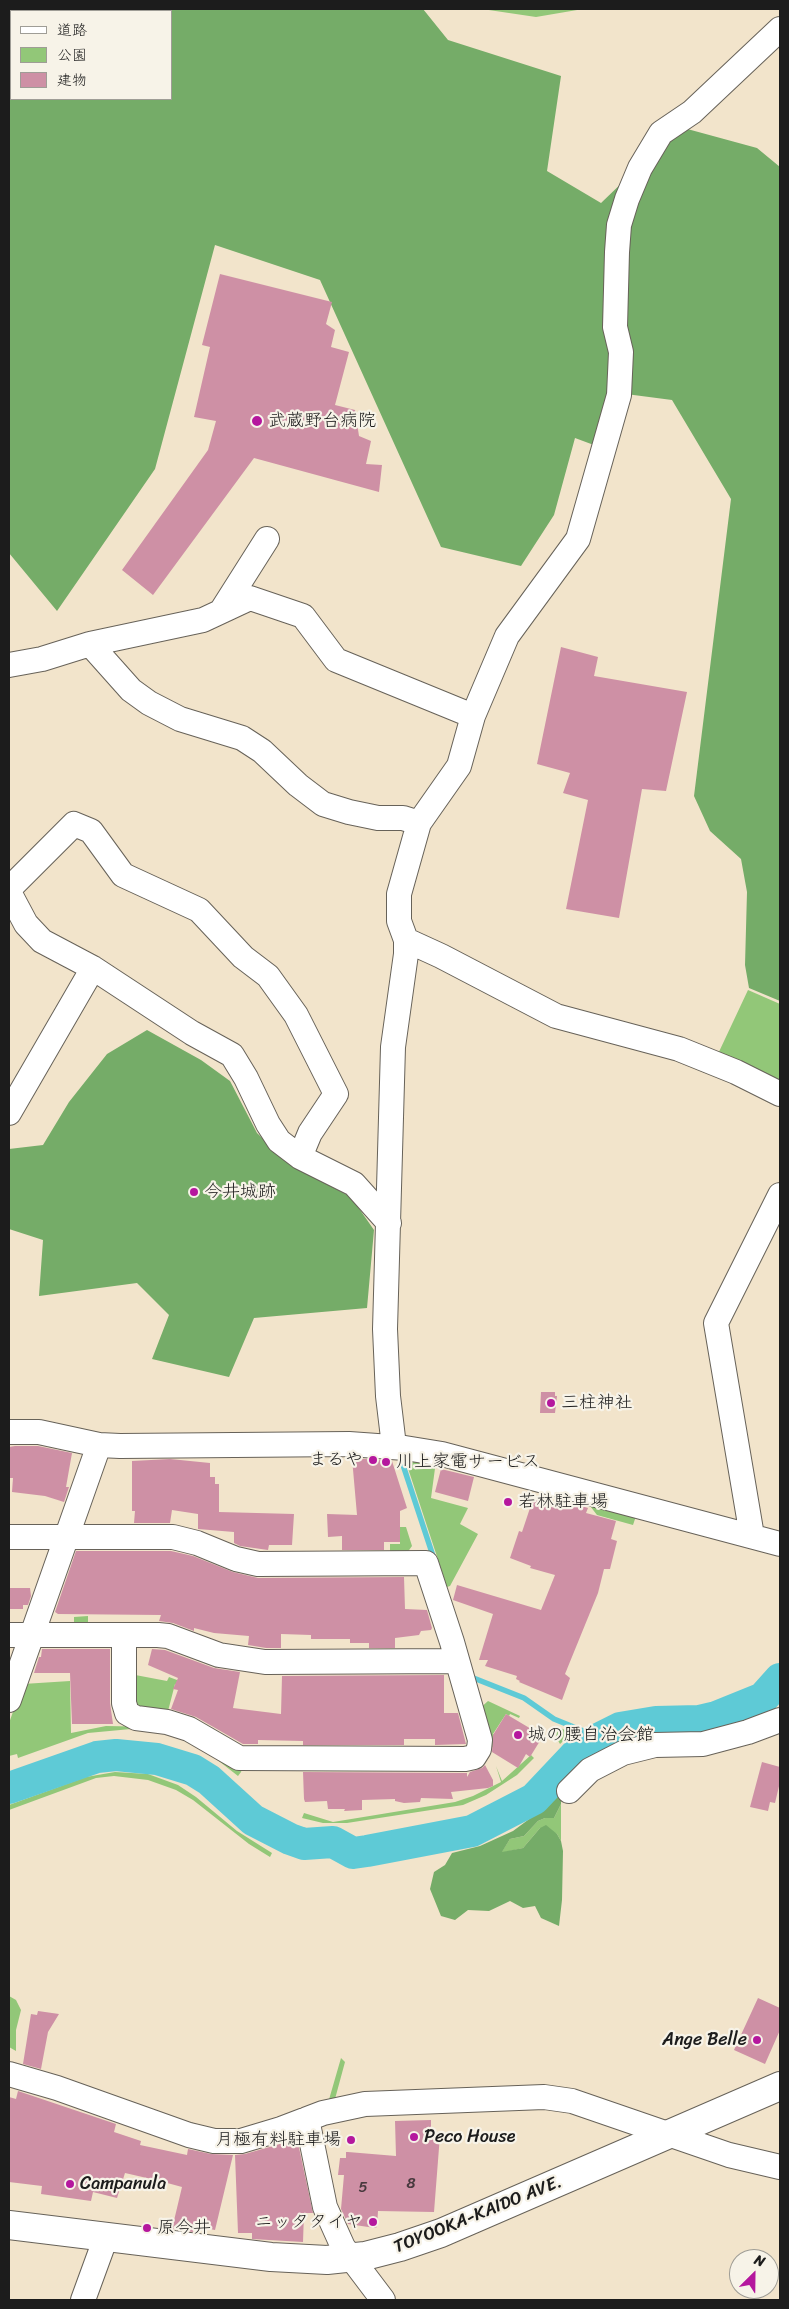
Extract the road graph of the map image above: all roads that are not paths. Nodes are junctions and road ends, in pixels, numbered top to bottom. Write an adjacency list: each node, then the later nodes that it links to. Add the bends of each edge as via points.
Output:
1 (780, 29): 6 (street, via 692,112 662,134 640,168 619,225 615,327 621,352 619,394 578,539 511,630)
2 (267, 539): 3 (street)
3 (222, 610): 4 (street, via 203,620); 6 (street, via 250,598 304,616 336,660)
4 (90, 644): 5 (street); 7 (street, via 132,690 149,703 180,719 242,738 262,751 323,804 378,818 403,818)
5 (9, 665)
6 (472, 716): 7 (street, via 459,766)
7 (419, 823): 9 (street, via 399,894 399,921)
8 (9, 891): 10 (street, via 26,924 42,940); 13 (street, via 74,824 91,831 123,875 199,910 244,957 268,976 296,1015 336,1094 310,1133)
9 (406, 940): 11 (street, via 556,1016 679,1049); 15 (street, via 393,1047)
10 (93, 968): 12 (street); 13 (street, via 232,1056 279,1141)
11 (780, 1094)
12 (9, 1113)
13 (300, 1157): 15 (street, via 354,1184)
14 (780, 1195): 19 (street, via 716,1323)
15 (389, 1223): 18 (street, via 385,1329)
16 (9, 1432): 17 (street, via 40,1432)
17 (99, 1445): 18 (street); 21 (street)
18 (394, 1446): 19 (street, via 442,1454)
19 (752, 1536): 22 (street)
20 (9, 1537): 21 (street)
21 (66, 1537): 24 (street); 26 (street, via 173,1537 258,1564 426,1563)
22 (780, 1544)
23 (9, 1635): 24 (street)
24 (32, 1635): 25 (street); 27 (street)
25 (124, 1635): 26 (street, via 168,1636 210,1653 253,1662); 26 (street, via 124,1703 127,1713 195,1732 233,1756 246,1759 470,1758 477,1753 480,1740)
26 (456, 1661)
27 (9, 1700)
28 (780, 1720): 29 (street, via 703,1744 655,1746 623,1753 590,1770)
29 (569, 1792)
30 (9, 2074): 32 (street, via 214,2141 241,2141)
31 (780, 2086): 33 (main road, TOYOOKA-KAIDO AVE.)
32 (307, 2119): 33 (street, via 365,2104 544,2096 572,2100); 37 (street, via 322,2198 343,2247)
33 (670, 2135): 34 (street, via 738,2158); 37 (main road, TOYOOKA-KAIDO AVE., via 441,2233)
34 (780, 2167)
35 (9, 2225): 36 (main road, TOYOOKA-KAIDO AVE.)
36 (106, 2237): 37 (main road, TOYOOKA-KAIDO AVE., via 287,2258); 38 (street)
37 (352, 2258): 39 (street)
38 (83, 2300)
39 (383, 2300)

